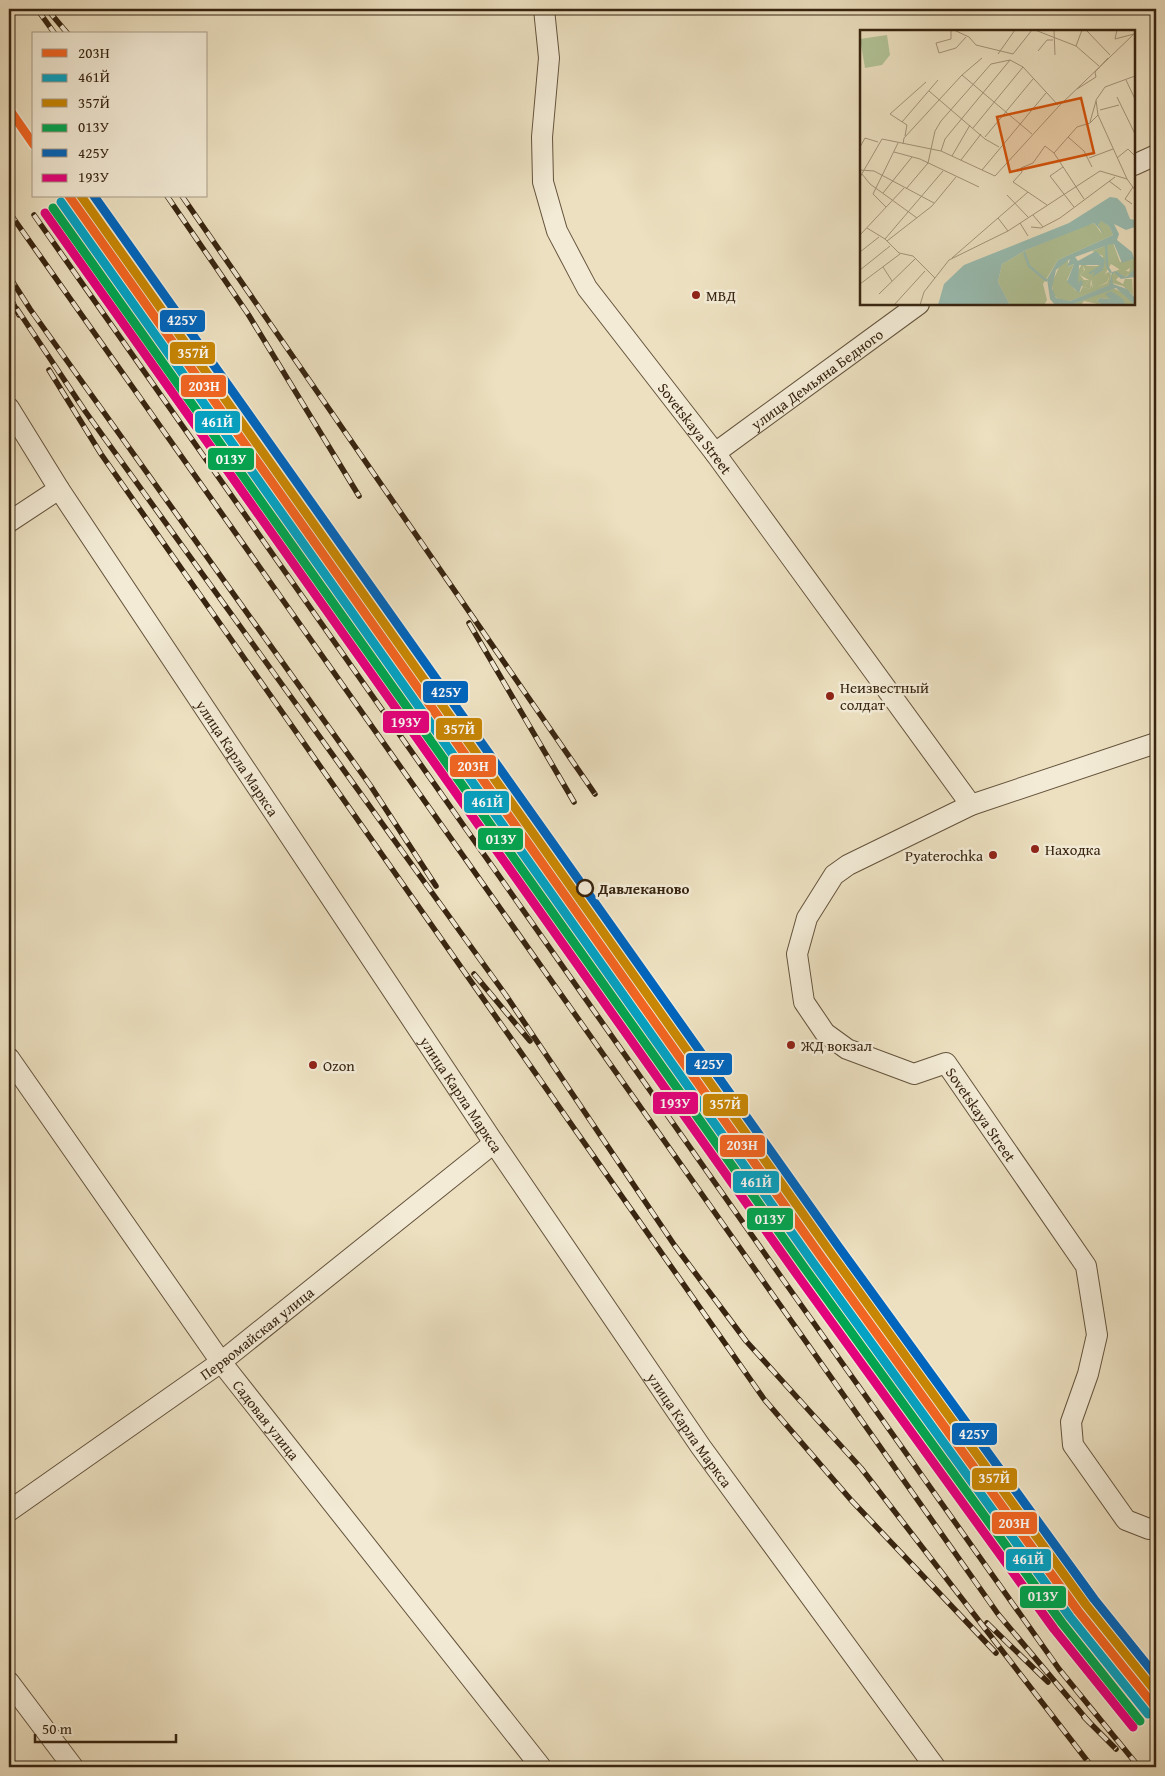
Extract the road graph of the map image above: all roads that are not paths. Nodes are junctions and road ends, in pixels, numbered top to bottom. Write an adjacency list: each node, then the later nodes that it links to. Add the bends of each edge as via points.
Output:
1 (544, 9): 6 (street, Sovetskaya Street, via 549,58 542,137 543,182 557,231 586,288)
2 (1156, 155): 3 (street)
3 (1135, 165)
4 (918, 305): 6 (street, улица Демьяна Бедного)
5 (9, 408): 7 (street, улица Карла Маркса)
6 (715, 453): 10 (street, Sovetskaya Street)
7 (59, 489): 8 (street); 12 (street, улица Карла Маркса)
8 (9, 522)
9 (1156, 743): 10 (street, Sovetskaya Street)
10 (971, 805): 15 (street, Sovetskaya Street, via 848,865 834,875 807,918 797,954 804,1002 825,1033 847,1049 914,1074 946,1063 1086,1266 1097,1335 1088,1374 1071,1422 1073,1445 1126,1520)
11 (9, 1058): 13 (street, Садовая улица)
12 (494, 1143): 13 (street, Первомайская улица); 19 (street, улица Карла Маркса, via 701,1447)
13 (221, 1362): 14 (street, Первомайская улица); 18 (street, Садовая улица)
14 (9, 1511)
15 (1156, 1529)
16 (9, 1682): 17 (street)
17 (73, 1767)
18 (541, 1767)
19 (935, 1767)

